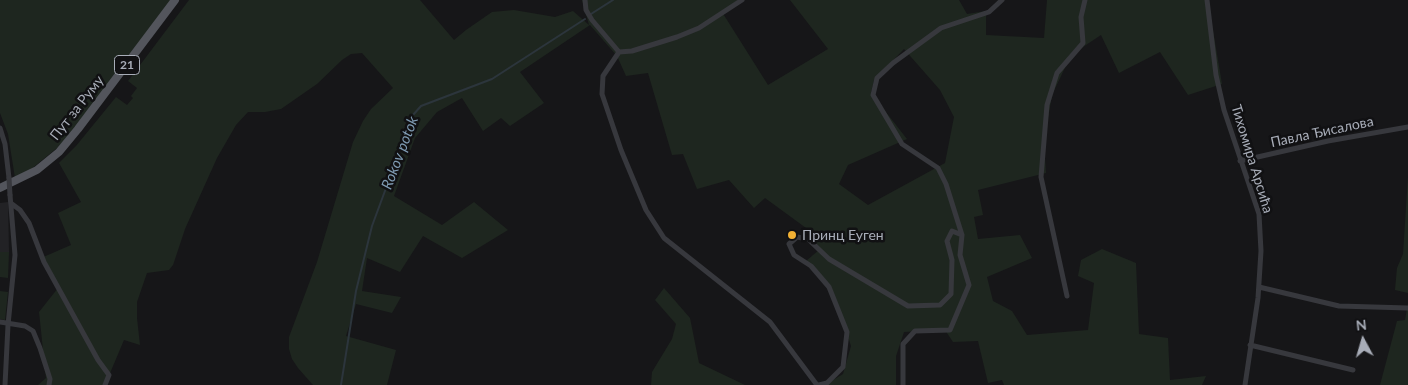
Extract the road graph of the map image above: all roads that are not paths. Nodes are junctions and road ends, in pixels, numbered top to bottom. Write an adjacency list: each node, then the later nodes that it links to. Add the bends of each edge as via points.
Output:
1 (175, 0): 11 (main road, Пут за Руму / 21, via 53,158 37,170)
2 (585, 0): 7 (street, via 592,20)
3 (742, 0): 7 (street, via 699,28 632,51)
4 (1002, 0): 13 (street, via 989,12 941,28 893,63 877,78 873,95 902,144 938,168)
5 (1085, 0): 15 (street, via 1081,17 1083,43 1057,73 1047,105 1041,177)
6 (1207, 0): 10 (street, Тихомира Арсића, via 1216,75)
7 (619, 52): 24 (street, via 603,76 602,94 646,210 664,238 770,322)
8 (1408, 127): 10 (street, Павла Ђисалова)
9 (0, 128): 12 (street, bridge)
10 (1240, 161): 14 (street, Тихомира Арсића, via 1259,214)
11 (0, 188)
12 (12, 204): 18 (street, via 15,255); 23 (street, via 29,223 44,262 109,375)
13 (962, 235): 24 (street, via 952,232 947,241 952,260 951,294 940,305 908,306 829,259 808,238 797,237 789,244 794,255 811,266 829,287 847,332 843,367 827,383); 25 (street, via 960,256 969,285 950,330 916,331 903,344)
14 (1259, 287): 16 (street, via 1339,306); 19 (street, Тихомира Арсића)
15 (1067, 296)
16 (1408, 308)
17 (0, 322): 18 (street)
18 (8, 323): 21 (street); 22 (street, via 25,326 32,331 50,379)
19 (1250, 345): 20 (street); 26 (street, Тихомира Арсића)
20 (1353, 370)
21 (5, 385)
22 (49, 385)
23 (106, 385)
24 (818, 385)
25 (903, 385)
26 (1245, 385)

